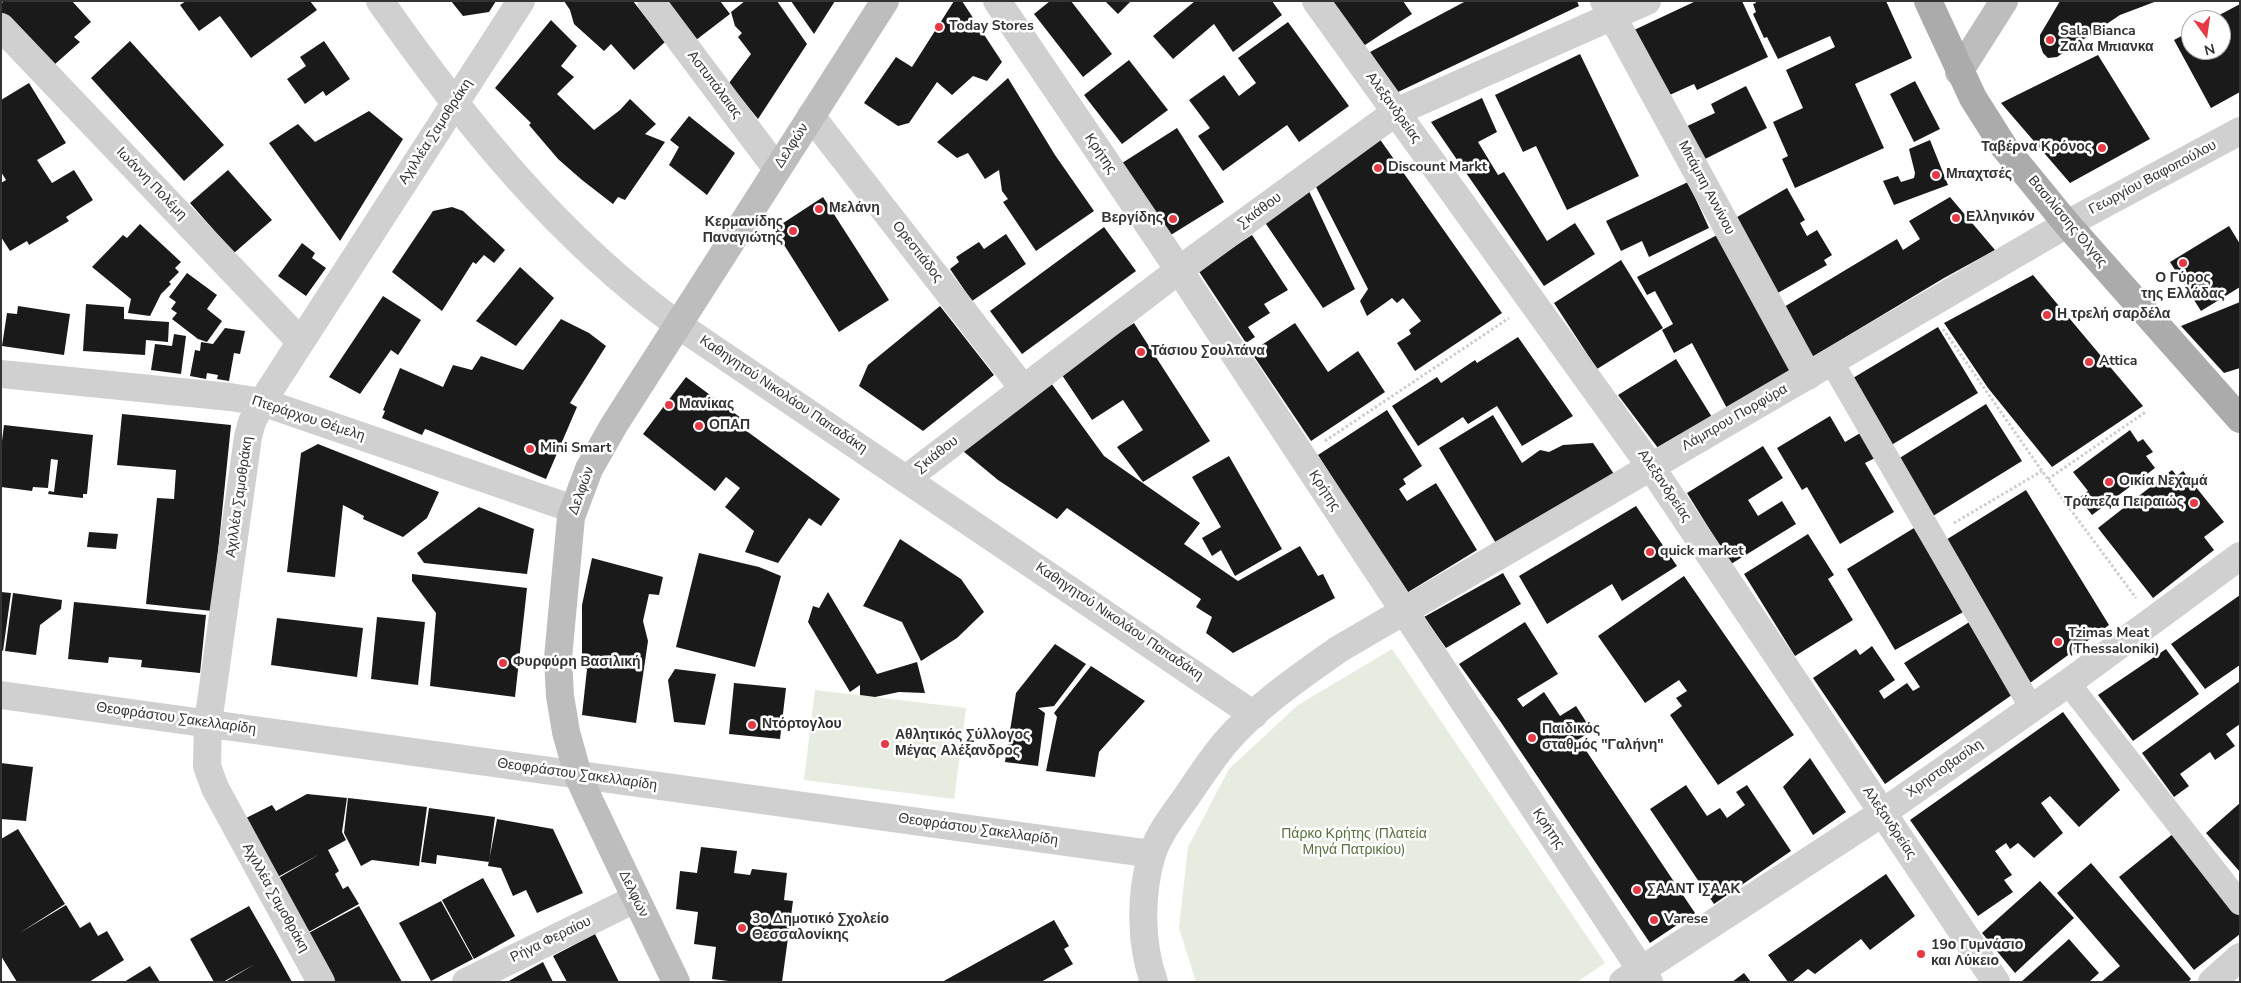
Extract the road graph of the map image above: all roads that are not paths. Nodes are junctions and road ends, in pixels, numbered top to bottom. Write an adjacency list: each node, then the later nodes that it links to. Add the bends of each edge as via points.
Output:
1 (380, 1): 13 (street, Καθηγητού Νικολάου Παπαδάκη)
2 (521, 1): 13 (street, Αχιλλέα Σαμοθράκη)
3 (651, 1): 17 (street, Αστυπάλαιας)
4 (885, 1): 15 (main road, Δελφών)
5 (1316, 1): 14 (street, Αλεξανδρείας)
6 (1647, 1): 10 (street, Σκιάθου)
7 (1928, 1): 12 (main road, Βασιλίσσης Όλγας)
8 (2004, 1): 12 (main road)
9 (1011, 7): 19 (street, Κρήτης)
10 (1609, 9): 14 (street, Σκιάθου); 24 (street, Μπάμπη Αννίνου)
11 (1, 28): 21 (street, Ιωάννη Πολέμη)
12 (1959, 72): 18 (main road, Βασιλίσσης Όλγας, via 2004,147)
13 (455, 103): 20 (street, Καθηγητού Νικολάου Παπαδάκη, via 505,164 603,264); 21 (street, Αχιλλέα Σαμοθράκη)
14 (1396, 112): 19 (street, Σκιάθου); 29 (street, Αλεξανδρείας)
15 (811, 116): 17 (main road, Δελφών); 25 (street, Ορεστιάδος)
16 (2240, 131): 18 (street, Γεωργίου Βαφοπούλου)
17 (777, 169): 20 (main road, Δελφών)
18 (2066, 224): 22 (street, Λάμπρου Πορφύρα); 26 (main road, Βασιλίσσης Όλγας)
19 (1178, 270): 25 (street, Σκιάθου); 33 (street, Κρήτης)
20 (677, 324): 30 (street, Καθηγητού Νικολάου Παπαδάκη); 31 (main road, Δελφών, via 599,450)
21 (300, 340): 27 (street, Αχιλλέα Σαμοθράκη)
22 (1831, 361): 24 (street, Λάμπρου Πορφύρα); 36 (street)
23 (1, 374): 27 (street, Πτεράρχου Θέμελη)
24 (1808, 376): 29 (street, Λάμπρου Πορφύρα)
25 (1023, 388): 30 (street, Σκιάθου)
26 (2231, 394): 28 (main road, Βασιλίσσης Όλγας)
27 (262, 402): 31 (street, Πτεράρχου Θέμελη); 38 (street, Αχιλλέα Σαμοθράκη, via 248,437)
28 (2240, 419)
29 (1651, 467): 33 (street, Λάμπρου Πορφύρα); 40 (street, Αλεξανδρείας)
30 (907, 478): 37 (street, Καθηγητού Νικολάου Παπαδάκη)
31 (573, 509): 39 (main road, Δελφών, via 558,675 566,732)
32 (2240, 556): 34 (street, Χρηστοβασίλη)
33 (1403, 612): 37 (street, Λάμπρου Πορφύρα, via 1306,672); 45 (street, Κρήτης)
34 (2068, 683): 36 (street, Χρηστοβασίλη); 43 (street)
35 (1, 696): 38 (street, Θεοφράστου Σακελλαρίδη)
36 (2031, 707): 40 (street, Χρηστοβασίλη)
37 (1254, 714): 41 (street, Λάμπρου Πορφύρα, via 1225,743 1204,771 1174,814)
38 (208, 723): 39 (street, Θεοφράστου Σακελλαρίδη); 46 (street, Αχιλλέα Σαμοθράκη, via 206,754 210,777)
39 (578, 775): 41 (street, Θεοφράστου Σακελλαρίδη); 42 (main road, Δελφών)
40 (1882, 813): 45 (street, Χρηστοβασίλη); 50 (street, Αλεξανδρείας)
41 (1152, 854): 49 (street, Λάμπρου Πορφύρα, via 1144,928 1147,962)
42 (635, 899): 47 (street, Ρήγα Φεραίου); 48 (main road, Δελφών)
43 (2240, 903)
44 (2240, 957): 51 (street)
45 (1638, 978)
46 (321, 982)
47 (466, 982)
48 (676, 982)
49 (1154, 982)
50 (1996, 982)
51 (2212, 982)

